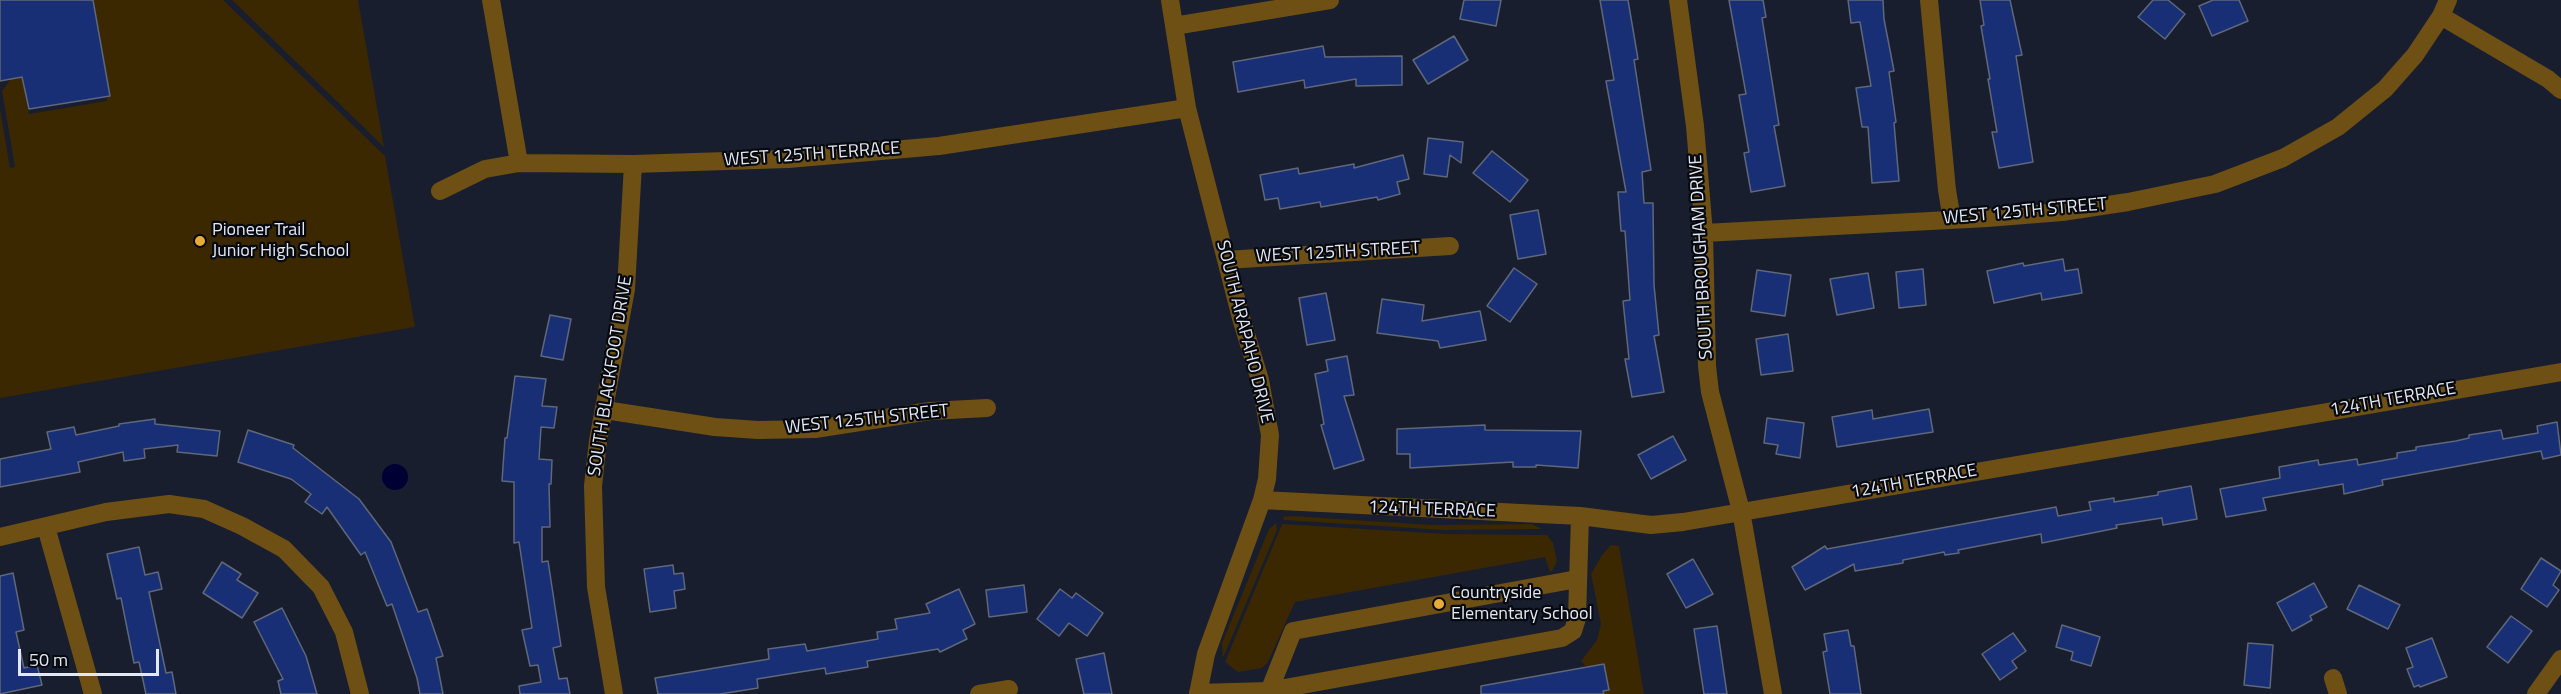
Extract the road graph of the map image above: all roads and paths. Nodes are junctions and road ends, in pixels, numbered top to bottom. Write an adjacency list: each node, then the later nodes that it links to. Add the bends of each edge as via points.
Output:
1 (491, 0): 10 (street)
2 (1170, 0): 7 (street, SOUTH ARAPAHO DRIVE)
3 (1330, 0): 7 (street)
4 (1678, 0): 14 (street, SOUTH BROUGHAM DRIVE)
5 (1929, 0): 13 (street)
6 (2445, 8): 8 (street); 13 (street, WEST 125TH STREET, via 2415,55 2385,89 2333,130 2283,158 2215,184 2062,212)
7 (1174, 26): 9 (street, SOUTH ARAPAHO DRIVE)
8 (2561, 90)
9 (1187, 108): 11 (street, WEST 125TH TERRACE, via 939,146 788,159); 16 (street, SOUTH ARAPAHO DRIVE)
10 (519, 163): 11 (street, WEST 125TH TERRACE); 12 (street, WEST 125TH TERRACE, via 485,169)
11 (633, 164): 19 (street, SOUTH BLACKFOOT DRIVE, via 626,289)
12 (440, 191)
13 (1952, 219): 14 (street, WEST 125TH STREET)
14 (1704, 233): 21 (street, SOUTH BROUGHAM DRIVE, via 1710,392)
15 (1450, 246): 16 (street, WEST 125TH STREET)
16 (1226, 260): 20 (street, SOUTH ARAPAHO DRIVE, via 1260,380 1270,435)
17 (2561, 372): 21 (street, 124TH TERRACE)
18 (987, 408): 19 (street, WEST 125TH STREET, via 930,411 815,429 758,430)
19 (605, 410): 32 (street, SOUTH BLACKFOOT DRIVE, via 593,486 594,553 598,608)
20 (1262, 500): 22 (street, 124TH TERRACE); 28 (street, SOUTH ARAPAHO DRIVE, via 1206,654)
21 (1741, 512): 22 (street, 124TH TERRACE, via 1651,525); 34 (street, SOUTH BROUGHAM DRIVE)
22 (1580, 516): 25 (street)
23 (46, 527): 24 (street); 30 (street); 31 (street, via 117,509 169,504 204,509 242,526 284,549 321,587 344,632)
24 (0, 537)
25 (1577, 579): 29 (street, via 1293,631); 29 (street, via 1577,618 1573,631 1562,638)
26 (2561, 659): 35 (street)
27 (1009, 689): 33 (street)
28 (1198, 693): 29 (street)
29 (1268, 693)
30 (93, 694)
31 (360, 694)
32 (614, 694)
33 (979, 694)
34 (1773, 694)
35 (2536, 694)

